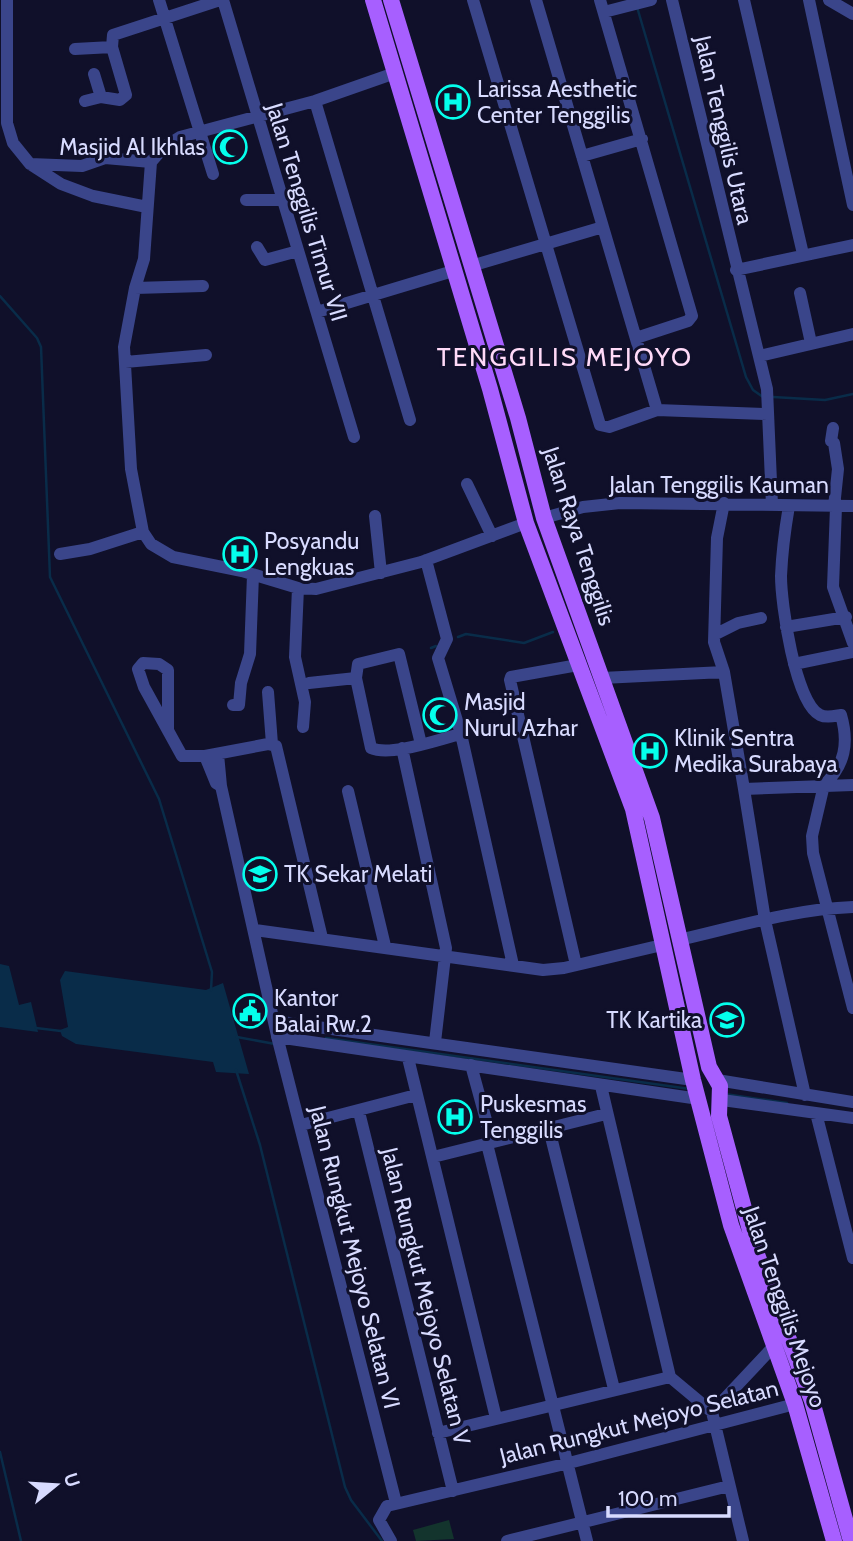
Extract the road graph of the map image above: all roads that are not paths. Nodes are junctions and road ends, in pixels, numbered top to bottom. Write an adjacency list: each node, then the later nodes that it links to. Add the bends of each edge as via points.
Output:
1 (7, 0): 18 (street)
2 (159, 0): 15 (street)
3 (222, 0): 15 (street); 24 (street, Jalan Tenggilis Timur VII)
4 (373, 0): 19 (main road, Jalan Raya Tenggilis)
5 (391, 0): 28 (main road, Jalan Raya Tenggilis)
6 (473, 0): 38 (street)
7 (536, 0): 27 (street)
8 (672, 0): 44 (street, Jalan Tenggilis Utara)
9 (744, 0): 42 (street)
10 (809, 0): 35 (street)
11 (829, 0): 14 (street)
12 (648, 1): 13 (street)
13 (602, 6): 26 (street)
14 (853, 14)
15 (163, 16): 16 (street, via 116,32); 25 (street)
16 (111, 47): 17 (street); 21 (street, via 126,95 120,100)
17 (75, 49)
18 (5, 51): 30 (street, via 8,129 13,144)
19 (395, 73): 23 (street); 31 (main road, Jalan Raya Tenggilis)
20 (94, 74): 21 (street)
21 (101, 97): 22 (street)
22 (85, 100)
23 (315, 101): 24 (street); 49 (street)
24 (256, 117): 25 (street); 34 (street, Jalan Tenggilis Timur VII)
25 (200, 132): 29 (street, via 172,141); 32 (street)
26 (642, 139): 27 (street); 52 (street, via 692,316)
27 (582, 156): 37 (street)
28 (440, 160): 31 (main road); 43 (main road, Jalan Raya Tenggilis)
29 (151, 162): 30 (street, via 116,158 82,166); 36 (street)
30 (30, 164): 36 (street, via 82,192)
31 (422, 165): 45 (main road, Jalan Raya Tenggilis)
32 (213, 174)
33 (246, 200): 34 (street)
34 (282, 200): 41 (street, Jalan Tenggilis Timur VII)
35 (853, 205)
36 (147, 207): 47 (street, via 144,259)
37 (603, 227): 38 (street); 52 (street)
38 (546, 244): 43 (street); 60 (street, via 600,425 609,428)
39 (853, 245): 42 (street)
40 (257, 247): 41 (street, via 265,260)
41 (298, 251): 50 (street, Jalan Tenggilis Timur VII)
42 (803, 254): 44 (street)
43 (471, 266): 57 (main road, Jalan Raya Tenggilis)
44 (736, 270): 55 (street, Jalan Tenggilis Utara)
45 (453, 271): 49 (street); 58 (main road, Jalan Raya Tenggilis)
46 (203, 286): 47 (street)
47 (135, 288): 56 (street, via 126,327)
48 (800, 293): 53 (street)
49 (373, 297): 50 (street); 61 (street)
50 (317, 312): 63 (street, Jalan Tenggilis Timur VII)
51 (853, 334): 53 (street)
52 (636, 338): 60 (street)
53 (811, 343): 55 (street)
54 (206, 355): 56 (street)
55 (758, 356): 59 (street, Jalan Tenggilis Utara)
56 (125, 362): 73 (street, via 131,469)
57 (508, 385): 58 (main road); 71 (main road, Jalan Raya Tenggilis)
58 (490, 389): 72 (main road, Jalan Raya Tenggilis)
59 (767, 403): 60 (street); 66 (street, Jalan Tenggilis Utara)
60 (657, 410)
61 (410, 421)
62 (833, 428): 69 (street, via 831,441 838,469)
63 (354, 437)
64 (467, 484): 74 (street)
65 (724, 503): 66 (street, Jalan Tenggilis Kauman); 71 (street, Jalan Tenggilis Kauman, via 620,503); 83 (street, via 713,594)
66 (772, 505): 67 (street, Jalan Tenggilis Kauman)
67 (789, 506): 69 (street, Jalan Tenggilis Kauman); 82 (street, via 781,579)
68 (853, 506): 69 (street, Jalan Tenggilis Kauman)
69 (835, 507): 81 (street, via 832,572 835,596)
70 (375, 516): 77 (street)
71 (544, 517): 90 (main road, Jalan Raya Tenggilis)
72 (526, 523): 74 (street); 87 (main road, Jalan Raya Tenggilis)
73 (143, 533): 75 (street); 78 (street, via 151,544 173,557)
74 (492, 536): 76 (street)
75 (60, 554)
76 (426, 560): 77 (street); 97 (street, via 447,639 438,655)
77 (381, 573): 79 (street, via 325,587)
78 (253, 575): 79 (street); 93 (street, via 250,655 239,705)
79 (298, 588): 95 (street, via 295,657 305,702)
80 (761, 618): 83 (street)
81 (849, 620): 82 (street); 84 (street)
82 (786, 627): 86 (street)
83 (716, 634): 88 (street)
84 (853, 643)
85 (853, 652): 86 (street)
86 (794, 664): 94 (street, via 813,710 825,717)
87 (578, 665): 107 (main road, Jalan Raya Tenggilis, via 634,809); 118 (street, via 510,680)
88 (724, 672): 90 (street); 104 (street)
89 (356, 678): 91 (street); 99 (street, via 358,664 400,654); 100 (street, via 371,748)
90 (602, 678): 106 (main road, Jalan Raya Tenggilis, via 649,807)
91 (309, 682)
92 (268, 692): 98 (street)
93 (233, 705)
94 (847, 714): 102 (street, via 843,759)
95 (303, 727)
96 (168, 731): 96 (street, via 139,674 143,663 168,670); 101 (street, via 182,756)
97 (461, 734): 99 (street); 117 (street)
98 (272, 744): 101 (street); 112 (street, via 277,747 290,797)
99 (421, 744): 100 (street)
100 (402, 748): 116 (street)
101 (211, 755): 111 (street, Jalan Rungkut Mejoyo Selatan VI)
102 (824, 785): 103 (street); 104 (street); 109 (street, via 813,853)
103 (853, 785)
104 (744, 789): 110 (street)
105 (348, 791): 115 (street)
106 (663, 869): 107 (main road); 113 (main road, Jalan Raya Tenggilis)
107 (646, 873): 114 (main road, Jalan Raya Tenggilis)
108 (853, 907): 109 (street)
109 (829, 908): 110 (street); 119 (street)
110 (765, 920): 113 (street); 130 (street)
111 (255, 930): 112 (street); 121 (street, Jalan Rungkut Mejoyo Selatan VI)
112 (321, 938): 115 (street)
113 (679, 940): 120 (main road, Jalan Raya Tenggilis)
114 (662, 945): 118 (street); 122 (main road, Jalan Raya Tenggilis)
115 (385, 946): 116 (street)
116 (447, 957): 117 (street); 124 (street)
117 (513, 965): 118 (street, via 543,970)
118 (576, 965)
119 (853, 1008)
120 (697, 1019): 122 (main road); 129 (main road, Jalan Raya Tenggilis)
121 (275, 1021): 123 (street, Jalan Rungkut Mejoyo Selatan VI); 124 (street)
122 (680, 1022): 128 (main road, Jalan Raya Tenggilis)
123 (277, 1037): 125 (street); 137 (street, Jalan Rungkut Mejoyo Selatan VI)
124 (435, 1042): 126 (street)
125 (408, 1058): 126 (street); 131 (street)
126 (479, 1060): 127 (street); 128 (street); 139 (street)
127 (601, 1086): 128 (street); 135 (street)
128 (696, 1090): 141 (main road, Jalan Tenggilis Mejoyo)
129 (720, 1090): 130 (street); 134 (street); 141 (main road, Jalan Tenggilis Mejoyo, via 719,1116)
130 (805, 1095): 132 (street)
131 (416, 1096): 133 (street); 140 (street)
132 (853, 1102)
133 (359, 1112): 137 (street); 152 (street, Jalan Rungkut Mejoyo Selatan V)
134 (816, 1113): 136 (street); 142 (street)
135 (606, 1114): 138 (street); 145 (street)
136 (853, 1118)
137 (301, 1125): 157 (street, Jalan Rungkut Mejoyo Selatan VI)
138 (549, 1129): 139 (street); 146 (street)
139 (490, 1143): 140 (street); 147 (street)
140 (433, 1157): 150 (street)
141 (739, 1223): 144 (main road, Jalan Tenggilis Mejoyo); 154 (main road, Jalan Tenggilis Mejoyo, via 812,1401)
142 (849, 1237): 143 (street)
143 (853, 1258)
144 (775, 1345): 148 (main road, Jalan Tenggilis Mejoyo); 149 (street)
145 (670, 1377): 146 (street); 149 (street)
146 (614, 1389): 147 (street)
147 (555, 1403): 150 (street); 153 (street)
148 (795, 1404): 151 (street, Jalan Rungkut Mejoyo Selatan); 154 (main road, Jalan Tenggilis Mejoyo)
149 (712, 1412): 151 (street)
150 (496, 1418): 152 (street)
151 (715, 1427): 153 (street, Jalan Rungkut Mejoyo Selatan); 155 (street)
152 (438, 1433): 156 (street, Jalan Rungkut Mejoyo Selatan V)
153 (569, 1463): 156 (street, Jalan Rungkut Mejoyo Selatan); 158 (street)
154 (823, 1470): 163 (main road, Jalan Tenggilis Mejoyo); 164 (main road, Jalan Tenggilis Mejoyo)
155 (729, 1486): 158 (street); 162 (street)
156 (453, 1491): 157 (street, Jalan Rungkut Mejoyo Selatan)
157 (396, 1503): 159 (street, via 385,1508 379,1520)
158 (583, 1522): 160 (street); 161 (street)
159 (391, 1541)
160 (507, 1541)
161 (587, 1541)
162 (743, 1541)
163 (834, 1541)
164 (851, 1541)

